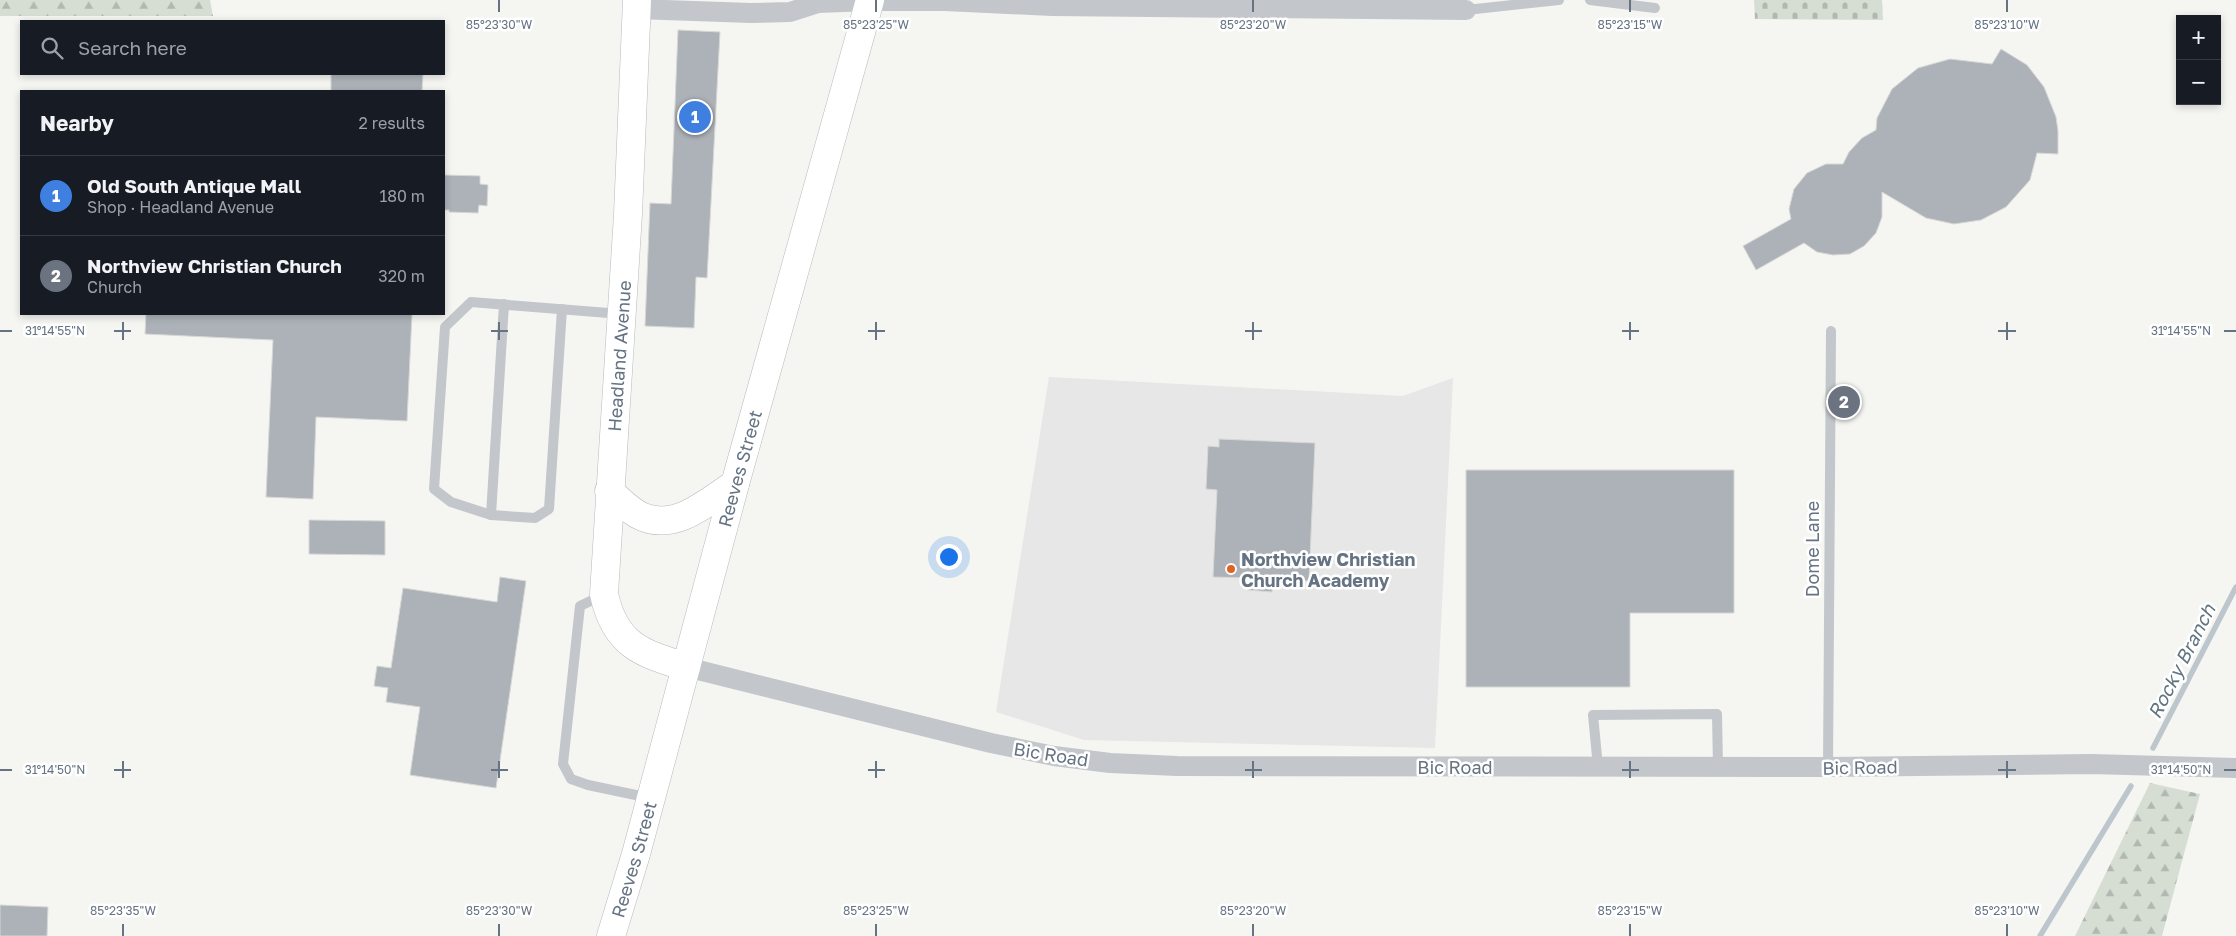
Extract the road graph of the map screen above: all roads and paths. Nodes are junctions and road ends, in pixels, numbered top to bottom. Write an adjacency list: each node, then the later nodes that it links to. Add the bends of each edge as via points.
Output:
1 (870, 0): 2 (street); 6 (street, via 818,3 790,12 751,13); 13 (main road, Reeves Street)
2 (946, 0): 5 (street)
3 (1559, 0): 8 (lane)
4 (1590, 0): 7 (lane)
5 (1051, 3): 8 (street)
6 (637, 4): 11 (main road, Headland Avenue)
7 (1655, 8)
8 (1466, 10)
9 (504, 304): 10 (lane); 15 (lane); 15 (lane, via 471,302 445,327 434,489 451,502)
10 (562, 309): 11 (lane); 15 (lane, via 549,510 536,518)
11 (622, 314): 14 (main road, Headland Avenue)
12 (1831, 331): 20 (lane, Dome Lane)
13 (735, 484): 14 (main road, via 684,517 670,521 642,517); 17 (main road, Reeves Street)
14 (609, 491): 16 (main road, Headland Avenue)
15 (491, 516)
16 (604, 594): 17 (main road, Headland Avenue, via 613,621 630,643 646,654); 22 (lane, via 580,606 563,764 571,779)
17 (686, 667): 18 (street, Bic Road, via 991,743 1110,763); 22 (main road, Reeves Street)
18 (1598, 767): 19 (street, Bic Road); 19 (lane, via 1593,715 1717,714)
19 (1718, 767): 20 (street, Bic Road)
20 (1828, 767): 21 (street, Bic Road, via 2091,764)
21 (2236, 768)
22 (651, 798): 23 (main road, Reeves Street)
23 (611, 936)

